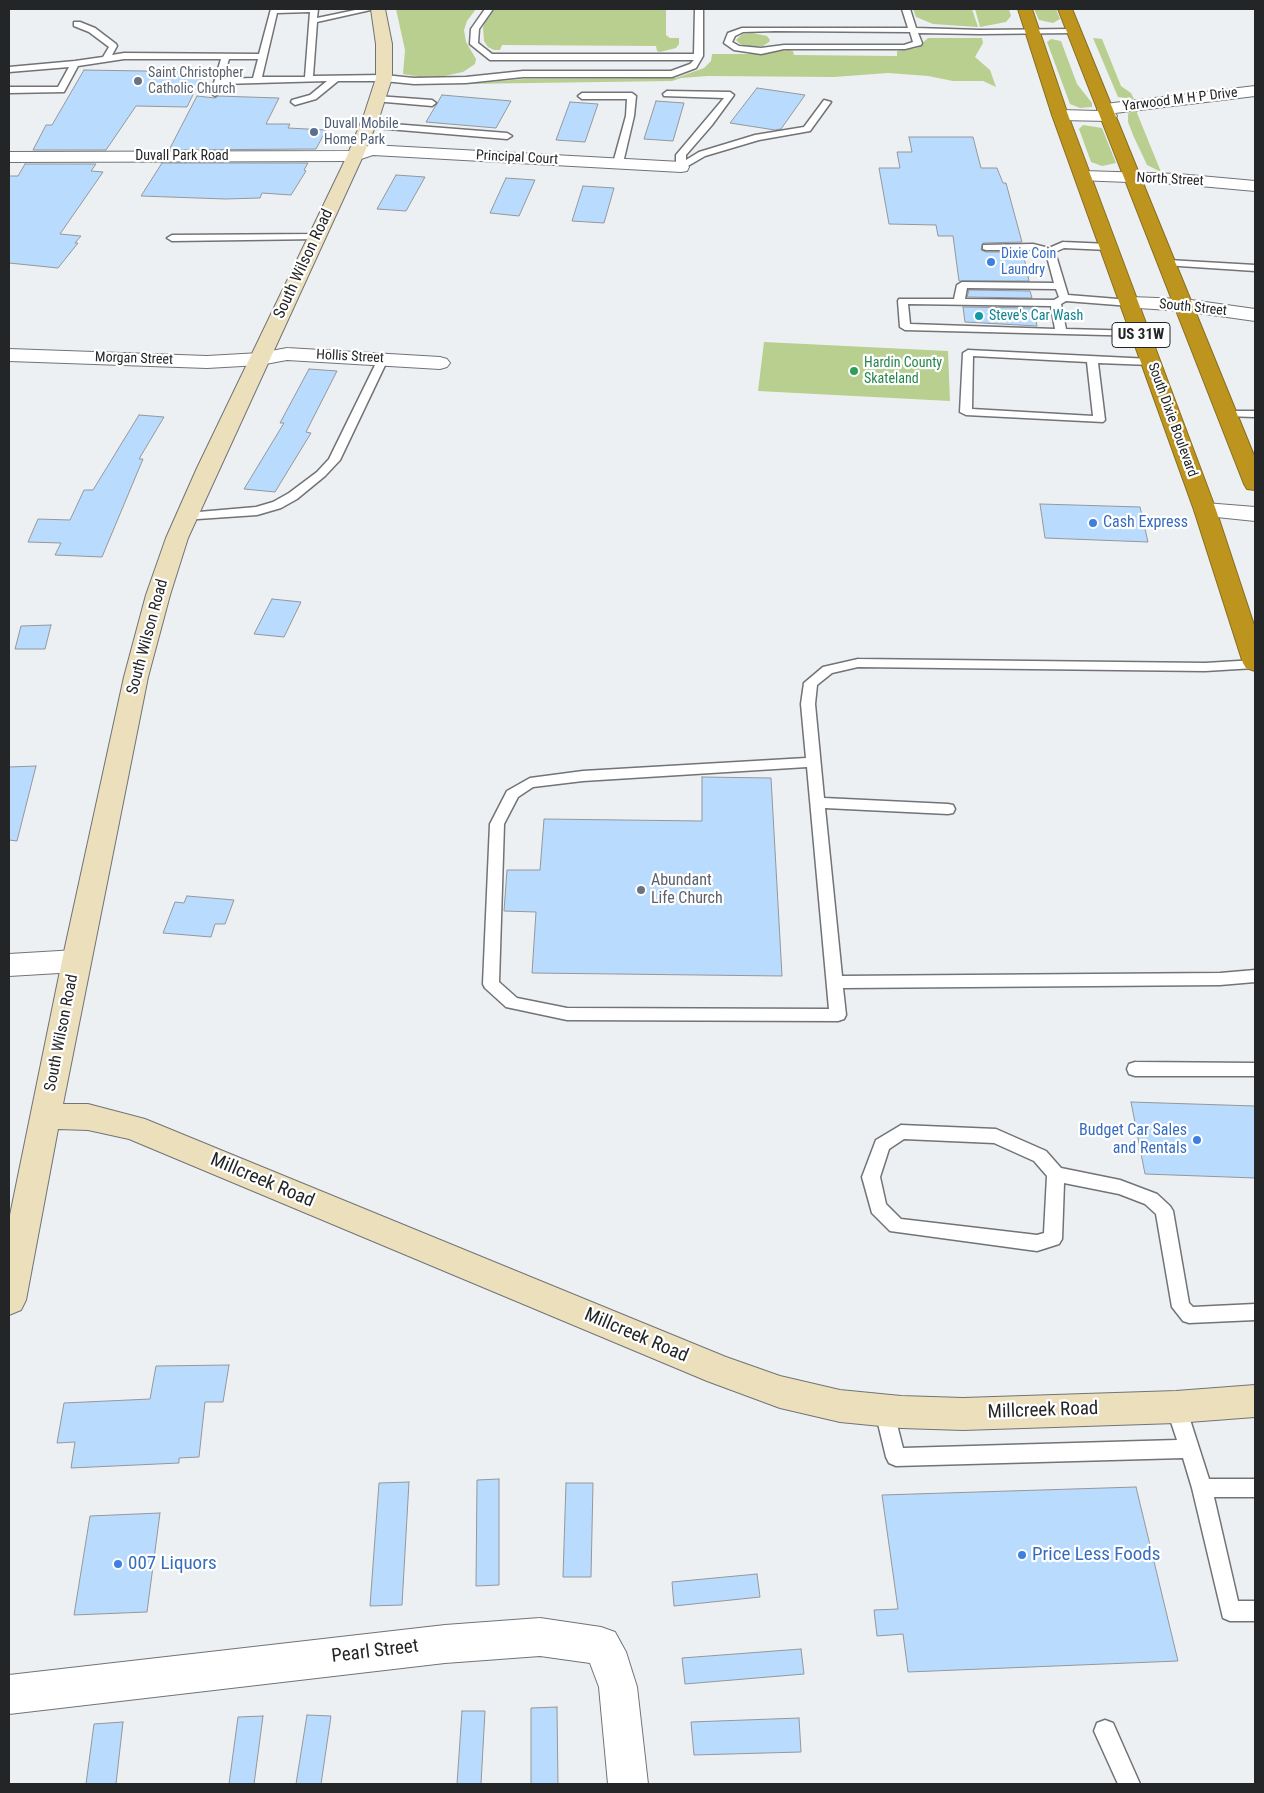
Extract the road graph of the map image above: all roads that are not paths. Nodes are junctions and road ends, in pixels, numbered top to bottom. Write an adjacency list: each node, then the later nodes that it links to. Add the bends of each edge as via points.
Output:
1 (371, 9): 8 (lane)
2 (378, 9): 27 (main road, South Wilson Road, via 384,44)
3 (488, 9): 19 (lane, via 475,29 474,44)
4 (699, 9): 16 (lane)
5 (906, 9): 11 (lane)
6 (1024, 9): 12 (highway, South Dixie Boulevard / US 31W)
7 (1065, 9): 13 (highway, US 31W)
8 (312, 21): 18 (lane, via 314,9 274,11); 24 (lane)
9 (77, 24): 17 (lane, via 92,30 113,46)
10 (775, 29): 11 (lane); 14 (lane, via 778,44); 14 (lane, via 742,30 731,35 728,43 753,50)
11 (913, 30): 12 (lane); 14 (lane, via 918,43 905,47)
12 (1032, 31): 13 (lane); 37 (highway, South Dixie Boulevard / US 31W)
13 (1074, 31): 36 (highway, US 31W)
14 (784, 47)
15 (226, 56): 17 (lane); 18 (lane); 26 (lane)
16 (699, 56): 19 (lane); 25 (lane, via 693,66 672,74 523,74)
17 (108, 57): 20 (lane)
18 (263, 57): 23 (lane)
19 (490, 57): 25 (lane, via 481,73)
20 (75, 64): 21 (lane); 28 (lane, via 61,90)
21 (9, 69)
22 (334, 79): 24 (lane); 27 (lane); 33 (lane, via 313,97)
23 (257, 80): 24 (lane); 26 (lane)
24 (309, 80)
25 (466, 80): 27 (lane, via 414,81)
26 (219, 82): 30 (lane)
27 (380, 89): 35 (lane); 38 (main road, South Wilson Road)
28 (9, 90)
29 (1255, 91): 36 (street, Yarwood M H P Drive)
30 (215, 93)
31 (667, 94): 43 (lane, via 730,95 681,155)
32 (582, 96): 42 (lane, via 632,96)
33 (295, 102)
34 (827, 102): 43 (lane, via 807,129 758,137 711,151)
35 (432, 103)
36 (1107, 112): 37 (street, Yarwood M H P Drive); 45 (highway, US 31W)
37 (1060, 115): 44 (highway, South Dixie Boulevard / US 31W)
38 (368, 125): 39 (lane); 40 (main road, South Wilson Road)
39 (506, 136)
40 (355, 156): 41 (street, Duvall Park Road); 42 (street, Principal Court, via 371,150); 47 (main road, South Wilson Road)
41 (9, 157)
42 (618, 163): 43 (street, Principal Court)
43 (681, 167)
44 (1084, 176): 45 (street, North Street); 50 (highway, South Dixie Boulevard / US 31W)
45 (1133, 178): 46 (street, North Street); 52 (highway, US 31W)
46 (1255, 186)
47 (317, 237): 48 (lane); 65 (main road, South Wilson Road)
48 (172, 238)
49 (986, 246): 51 (lane, via 1034,247)
50 (1109, 247): 51 (lane, via 1064,245); 58 (highway, South Dixie Boulevard / US 31W)
51 (1050, 251): 55 (lane)
52 (1168, 264): 53 (lane); 59 (highway, US 31W)
53 (1255, 268)
54 (988, 285): 55 (lane); 57 (lane, via 962,285); 60 (lane)
55 (1059, 286): 56 (lane)
56 (1060, 301): 58 (lane); 60 (lane); 62 (lane)
57 (959, 302): 60 (lane); 62 (lane, via 903,301 906,327 995,327)
58 (1130, 304): 59 (street, South Street); 63 (highway, South Dixie Boulevard / US 31W)
59 (1184, 305): 61 (street, South Street); 70 (highway, US 31W)
60 (992, 306)
61 (1255, 315)
62 (1061, 332): 63 (lane)
63 (1141, 334): 68 (highway, South Dixie Boulevard / US 31W)
64 (9, 355): 65 (street, Morgan Street, via 207,362)
65 (260, 359): 66 (street, Hollis Street, via 287,354); 75 (main road, South Wilson Road)
66 (383, 359): 69 (street, Hollis Street); 75 (lane, via 334,460 321,474 278,505 256,511)
67 (1092, 360): 67 (lane, via 968,353 966,412 1099,420); 68 (lane)
68 (1151, 362): 73 (highway, South Dixie Boulevard / US 31W)
69 (440, 363)
70 (1228, 414): 71 (lane); 72 (highway, US 31W)
71 (1255, 414)
72 (1255, 484)
73 (1205, 510): 74 (street); 76 (highway, South Dixie Boulevard / US 31W)
74 (1255, 514)
75 (187, 517): 80 (main road, South Wilson Road, via 158,595 136,678)
76 (1255, 664): 77 (lane, via 1206,667 858,663 828,670 810,682 808,704)
77 (814, 762): 78 (lane); 83 (lane, via 583,776 530,783 512,794 497,824 491,984 512,1003 567,1014 838,1015)
78 (819, 803): 79 (lane); 83 (lane)
79 (948, 809)
80 (76, 961): 81 (street); 86 (main road, South Wilson Road)
81 (9, 965)
82 (1255, 976): 83 (lane, via 1220,980)
83 (834, 982)
84 (1135, 1069): 85 (lane)
85 (1255, 1070)
86 (46, 1116): 88 (main road, South Wilson Road); 92 (main road, Millcreek Road, via 88,1117 134,1128 719,1370 789,1394 840,1406)
87 (1056, 1174): 87 (lane, via 1040,1156 996,1136 901,1132 882,1145 872,1176 878,1208 896,1226 1037,1243 1053,1239); 89 (lane, via 1120,1187 1151,1199 1164,1211 1181,1307 1189,1315)
88 (9, 1300)
89 (1255, 1312)
90 (1255, 1401): 91 (main road, Millcreek Road)
91 (1176, 1407): 92 (main road, Millcreek Road, via 963,1414); 93 (lane)
92 (885, 1411): 93 (lane, via 896,1457)
93 (1189, 1449): 94 (lane)
94 (1202, 1488): 95 (lane); 96 (lane, via 1230,1611)
95 (1255, 1488)
96 (1255, 1611)
97 (9, 1695): 99 (street, Pearl Street, via 445,1644 540,1637 601,1646 612,1666 618,1687)
98 (1105, 1731): 100 (lane)
99 (628, 1784)
100 (1129, 1784)

